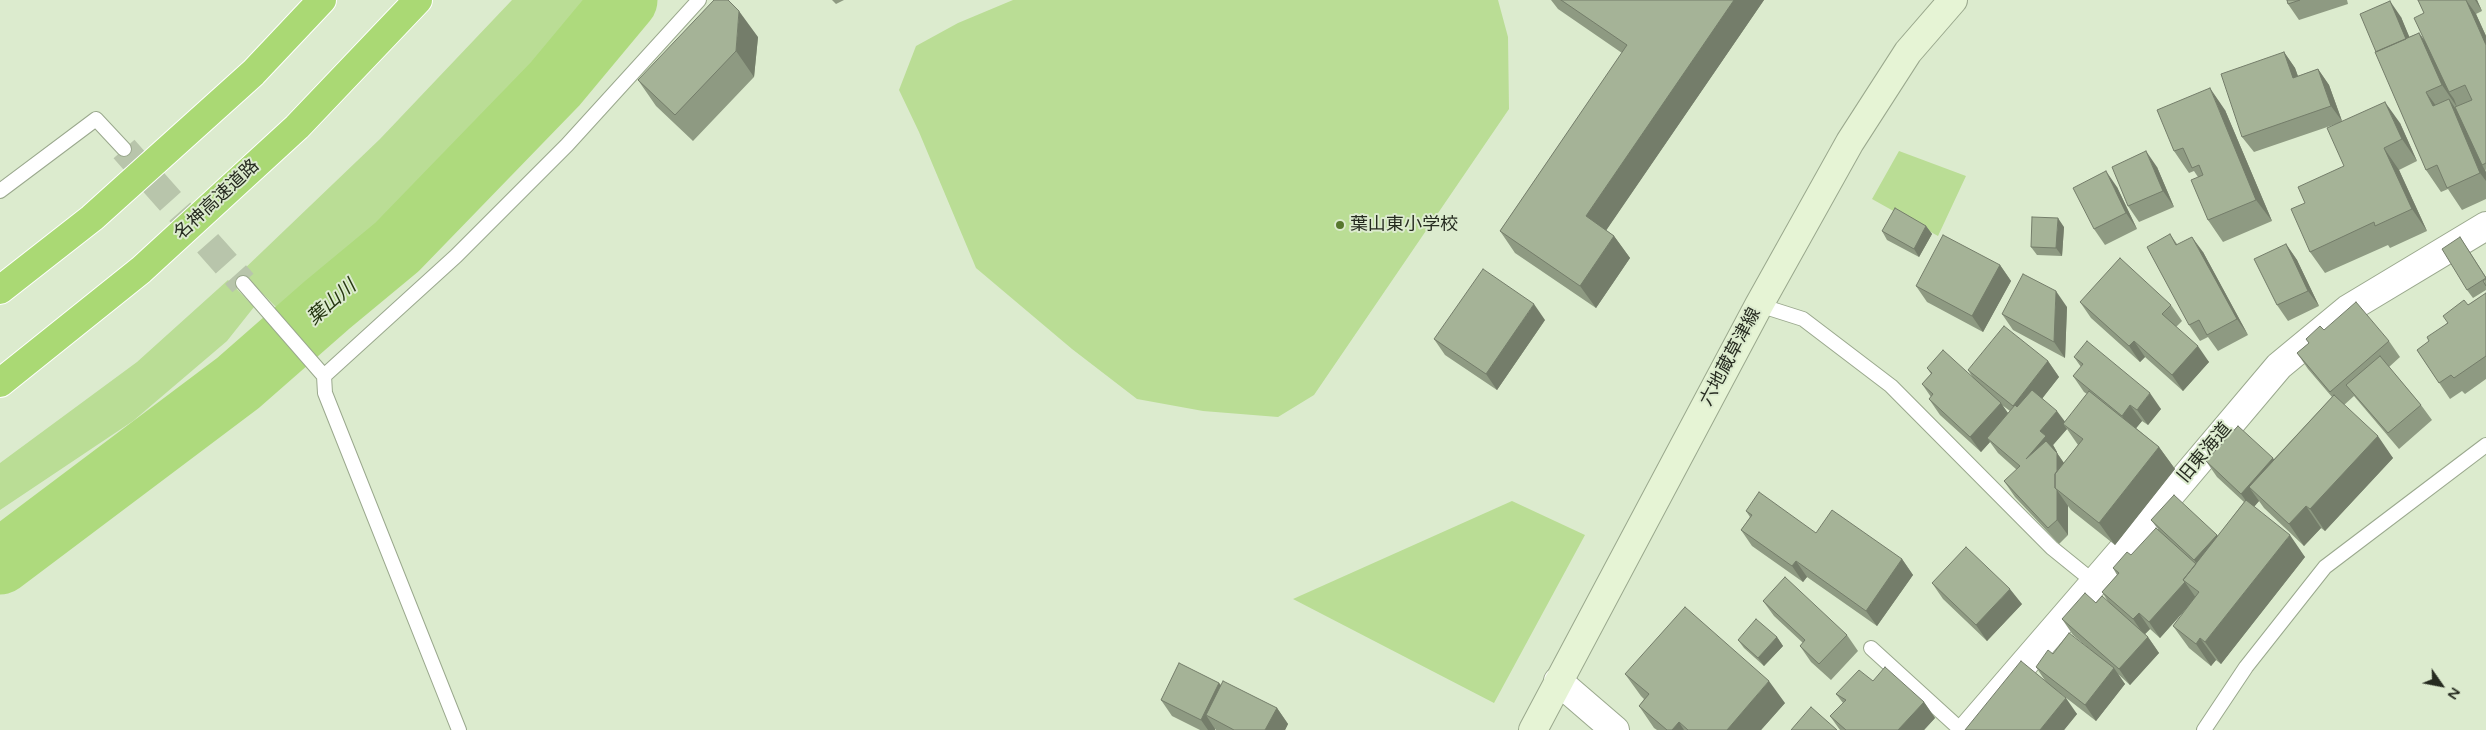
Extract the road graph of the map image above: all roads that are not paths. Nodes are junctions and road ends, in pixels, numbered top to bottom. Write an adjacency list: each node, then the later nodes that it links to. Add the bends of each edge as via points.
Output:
1 (322, 0): 9 (highway, via 253,73 114,198)
2 (418, 0): 12 (highway, 名神高速道路, via 297,127 155,257)
3 (699, 0): 11 (lane, via 567,145 456,256)
4 (1953, 0): 10 (main road, 六地蔵草津線, via 1908,52 1850,142)
5 (124, 149): 6 (lane, via 96,119)
6 (0, 191)
7 (2486, 226): 14 (street, 旧東海道, via 2348,309 2278,366)
8 (243, 282): 11 (lane)
9 (0, 290)
10 (1759, 305): 14 (lane, via 1804,319 1891,386 2052,548); 16 (main road, 六地蔵草津線)
11 (321, 373): 17 (lane, via 325,394)
12 (0, 383)
13 (2486, 446): 22 (lane, via 2325,567 2246,667)
14 (2094, 582): 21 (street, 旧東海道)
15 (1871, 648): 20 (lane)
16 (1558, 681): 18 (main road, 六地蔵草津線); 19 (street)
17 (459, 730)
18 (1533, 730)
19 (1615, 730)
20 (1961, 730)
21 (1967, 730)
22 (2204, 730)

